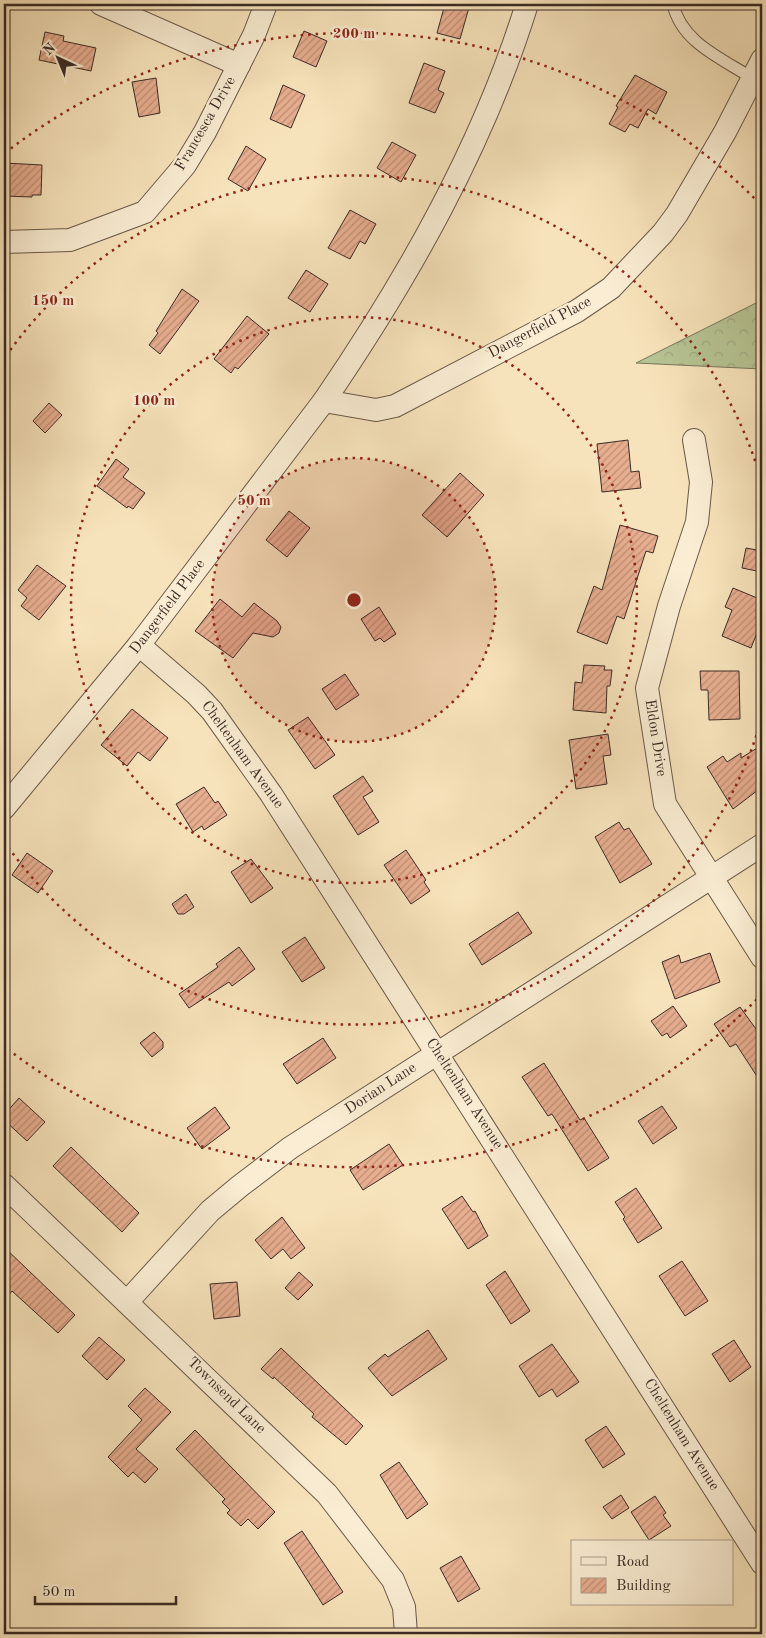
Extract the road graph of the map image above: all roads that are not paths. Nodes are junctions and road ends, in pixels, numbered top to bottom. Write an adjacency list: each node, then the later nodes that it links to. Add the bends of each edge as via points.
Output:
1 (101, 4): 5 (street)
2 (266, 4): 5 (street, Francesca Drive)
3 (526, 4): 8 (street, Dangerfield Place, via 502,76 435,222 379,318)
4 (673, 4): 6 (lane, via 683,28 698,43)
5 (240, 65): 7 (street, Francesca Drive, via 185,165 145,212 70,240)
6 (757, 69): 8 (street, Dangerfield Place, via 726,132 676,214 663,233 611,288 577,311 395,406 376,410)
7 (4, 242)
8 (324, 401): 10 (street, Dangerfield Place)
9 (694, 440): 13 (street, Eldon Drive, via 702,482 697,522 669,606 647,688 665,804)
10 (140, 645): 11 (street, Dangerfield Place); 15 (street, Cheltenham Avenue, via 196,694 231,737)
11 (4, 808)
12 (762, 845): 13 (street, Dorian Lane)
13 (713, 879): 14 (street, Eldon Drive); 15 (street, Dorian Lane)
14 (762, 956)
15 (438, 1052): 17 (street, Dorian Lane, via 290,1148 240,1186 210,1212); 18 (street, Cheltenham Avenue)
16 (4, 1185): 17 (street, Townsend Lane)
17 (126, 1302): 19 (street, Townsend Lane, via 327,1494 392,1580 404,1607)
18 (762, 1563)
19 (406, 1634)

